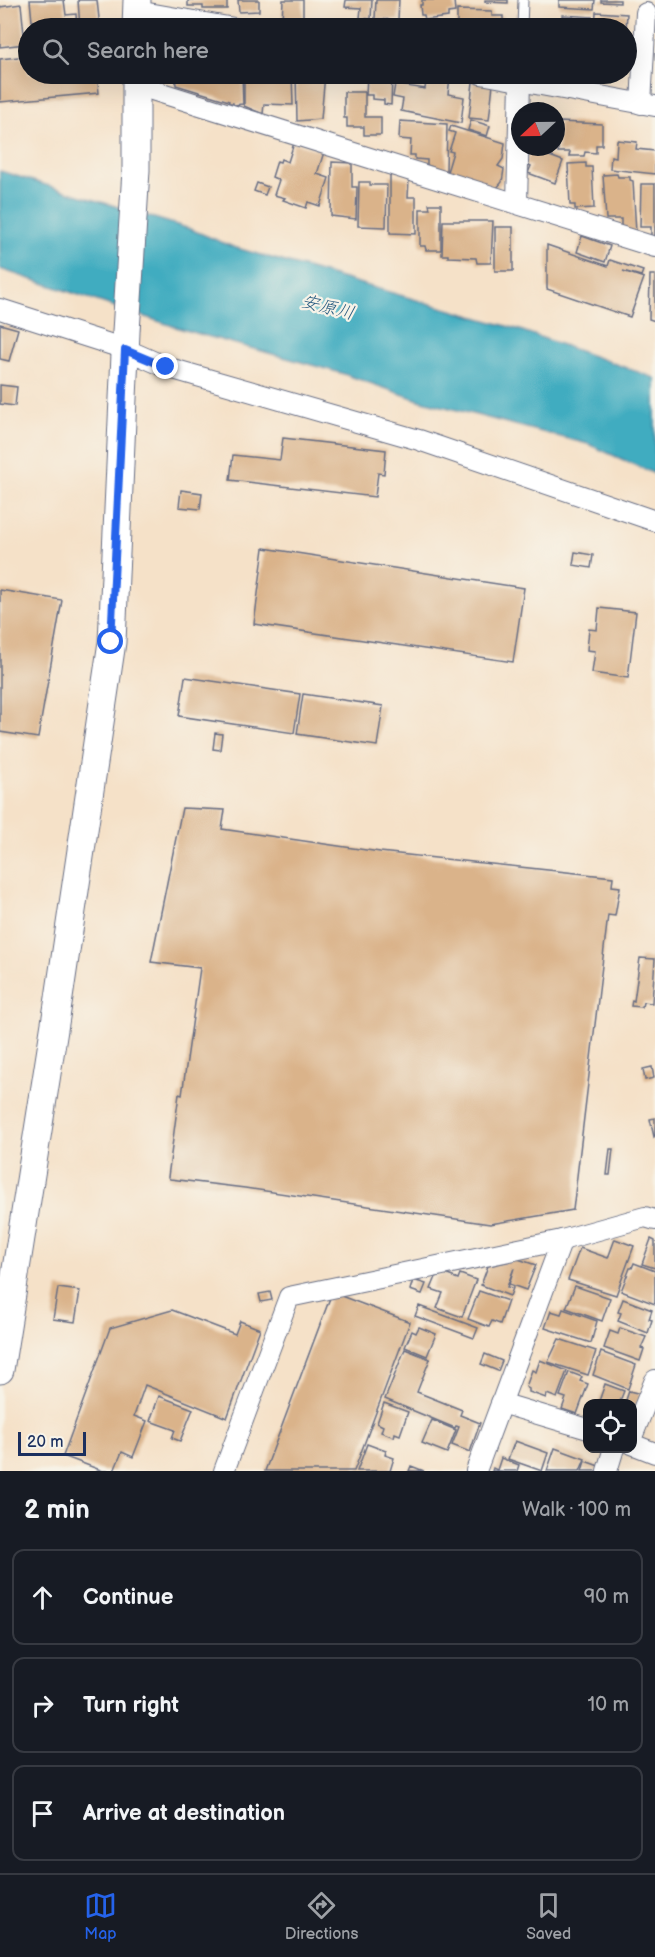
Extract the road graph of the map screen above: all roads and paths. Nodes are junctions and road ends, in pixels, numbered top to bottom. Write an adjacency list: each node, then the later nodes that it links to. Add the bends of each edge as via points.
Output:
1 (524, 0): 5 (lane)
2 (137, 13): 4 (street)
3 (646, 13): 10 (street)
4 (169, 18)
5 (523, 18)
6 (136, 84): 14 (street, via 136,170)
7 (151, 84): 11 (street)
8 (521, 84): 11 (street)
9 (553, 84): 10 (street)
10 (648, 105)
11 (517, 202): 12 (street)
12 (655, 247)
13 (0, 309): 14 (street)
14 (125, 340): 15 (street, via 166,367 419,440); 18 (street, via 111,642)
15 (655, 521)
16 (652, 1217): 17 (street)
17 (562, 1240): 20 (street); 26 (street, via 289,1298)
18 (0, 1370)
19 (655, 1380): 21 (street)
20 (501, 1403): 22 (street); 27 (street)
21 (637, 1427)
22 (583, 1428)
23 (637, 1446): 25 (street)
24 (613, 1453): 28 (street)
25 (655, 1453)
26 (224, 1471)
27 (476, 1471)
28 (607, 1471)

